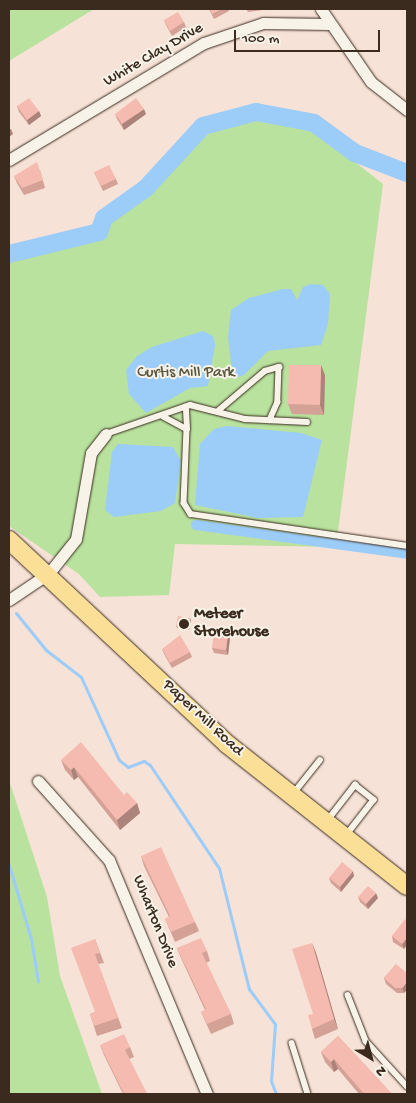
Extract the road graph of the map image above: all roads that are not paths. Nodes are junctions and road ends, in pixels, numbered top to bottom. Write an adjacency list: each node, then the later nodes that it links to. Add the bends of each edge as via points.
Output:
1 (321, 9): 2 (street)
2 (329, 24): 3 (street, via 371,82); 4 (street, White Clay Drive, via 263,24 204,43)
3 (407, 110)
4 (9, 160)
5 (186, 407): 6 (lane); 7 (lane); 10 (lane)
6 (219, 410): 8 (lane, via 230,416); 8 (lane, via 265,371 279,366 278,402)
7 (164, 417): 10 (lane); 11 (lane)
8 (270, 420): 9 (lane)
9 (307, 422)
10 (187, 429): 13 (lane, via 184,503 191,514)
11 (106, 434): 14 (street, via 90,453 79,531)
12 (9, 540): 14 (main road, Paper Mill Road)
13 (407, 546)
14 (49, 573): 15 (street); 18 (main road, Paper Mill Road, via 212,731)
15 (9, 600)
16 (320, 760): 18 (lane)
17 (38, 781): 25 (street, Wharton Drive, via 110,860)
18 (291, 796): 19 (main road, Paper Mill Road)
19 (326, 823): 20 (main road, Paper Mill Road); 20 (lane, via 355,785 374,800)
20 (344, 838): 21 (main road, Paper Mill Road)
21 (407, 886)
22 (348, 995): 24 (lane, via 366,1041)
23 (292, 1043): 26 (lane)
24 (407, 1086)
25 (207, 1094)
26 (308, 1094)

